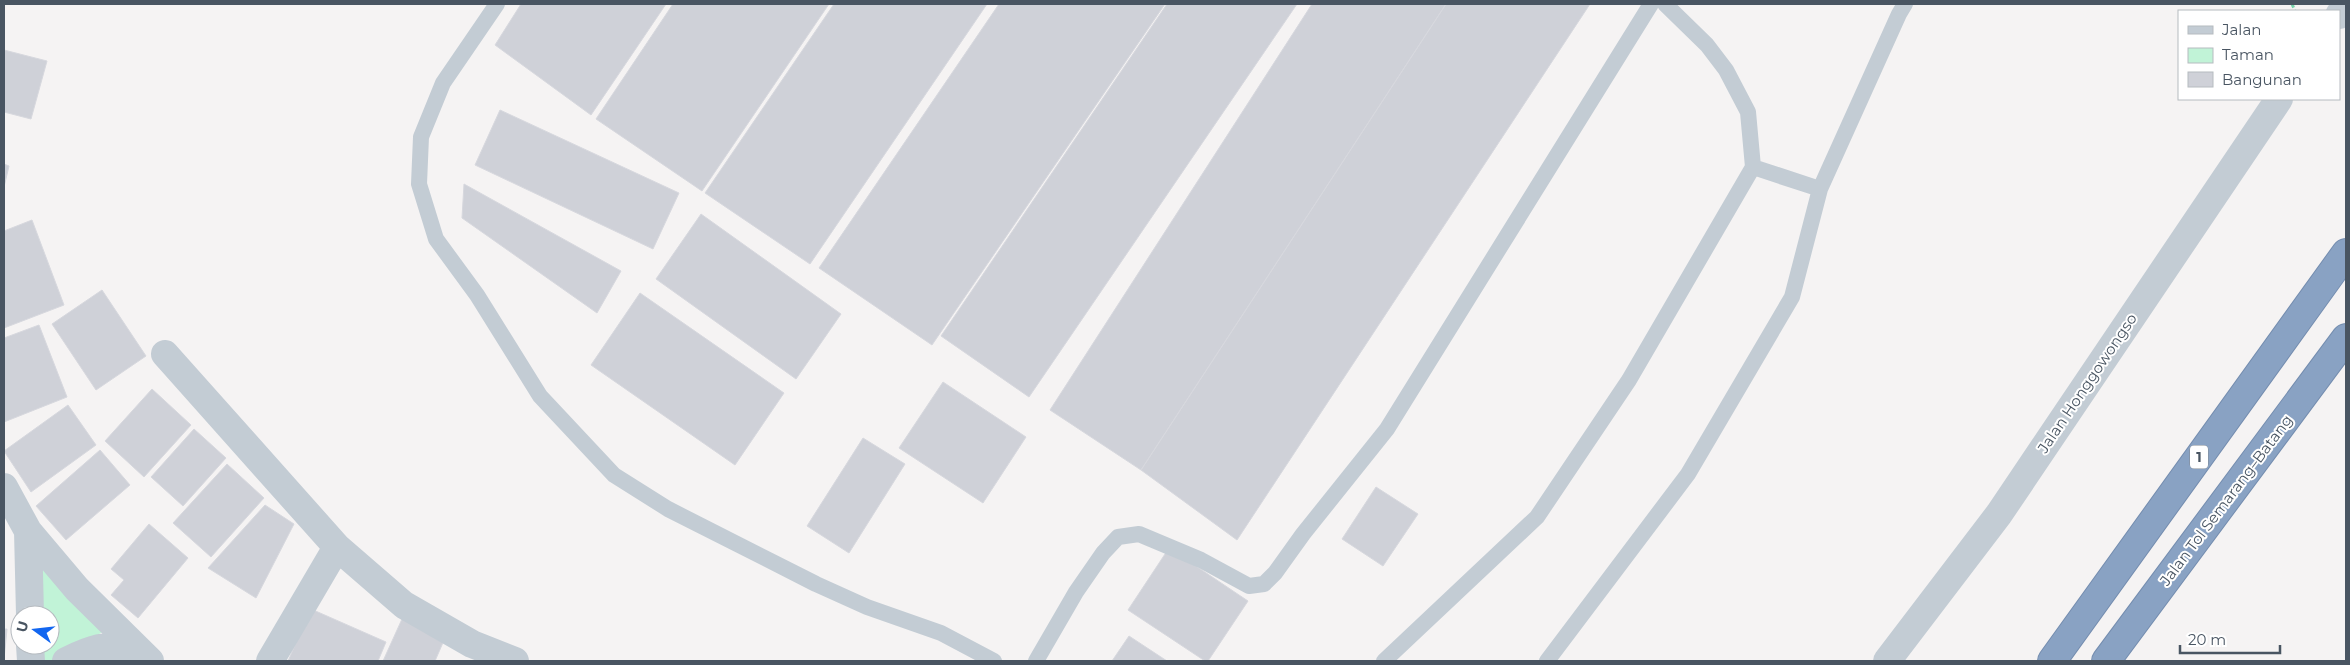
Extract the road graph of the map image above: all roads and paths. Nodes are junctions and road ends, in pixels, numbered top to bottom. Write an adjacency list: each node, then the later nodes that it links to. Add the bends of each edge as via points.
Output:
1 (497, 4): 20 (lane, via 442,83 421,137 419,184 436,239 477,295 540,396 614,475 668,509 816,584 866,607 941,633)
2 (1651, 4): 21 (lane, via 1386,429 1264,584 1249,586 1201,560 1139,534 1118,537 1076,592)
3 (1665, 4): 6 (lane, via 1707,45 1726,70 1748,112)
4 (1905, 4): 7 (lane)
5 (2278, 100): 24 (street, Jalan Honggowongso, via 1999,514)
6 (1753, 166): 7 (lane); 22 (lane, via 1629,380 1537,517)
7 (1820, 189): 23 (lane, via 1792,297 1688,474)
8 (2346, 253): 25 (highway, 1)
9 (2346, 338): 26 (highway, Jalan Tol Semarang–Batang)
10 (165, 354): 13 (street)
11 (4, 487): 12 (street)
12 (28, 531): 14 (street); 16 (street, via 77,589)
13 (337, 547): 15 (street, via 404,605); 18 (street)
14 (30, 605)
15 (468, 652): 19 (street)
16 (142, 654): 17 (street, via 97,647)
17 (66, 661)
18 (270, 661)
19 (515, 661)
20 (994, 661)
21 (1036, 661)
22 (1384, 661)
23 (1547, 661)
24 (1887, 661)
25 (2052, 661)
26 (2106, 661)

